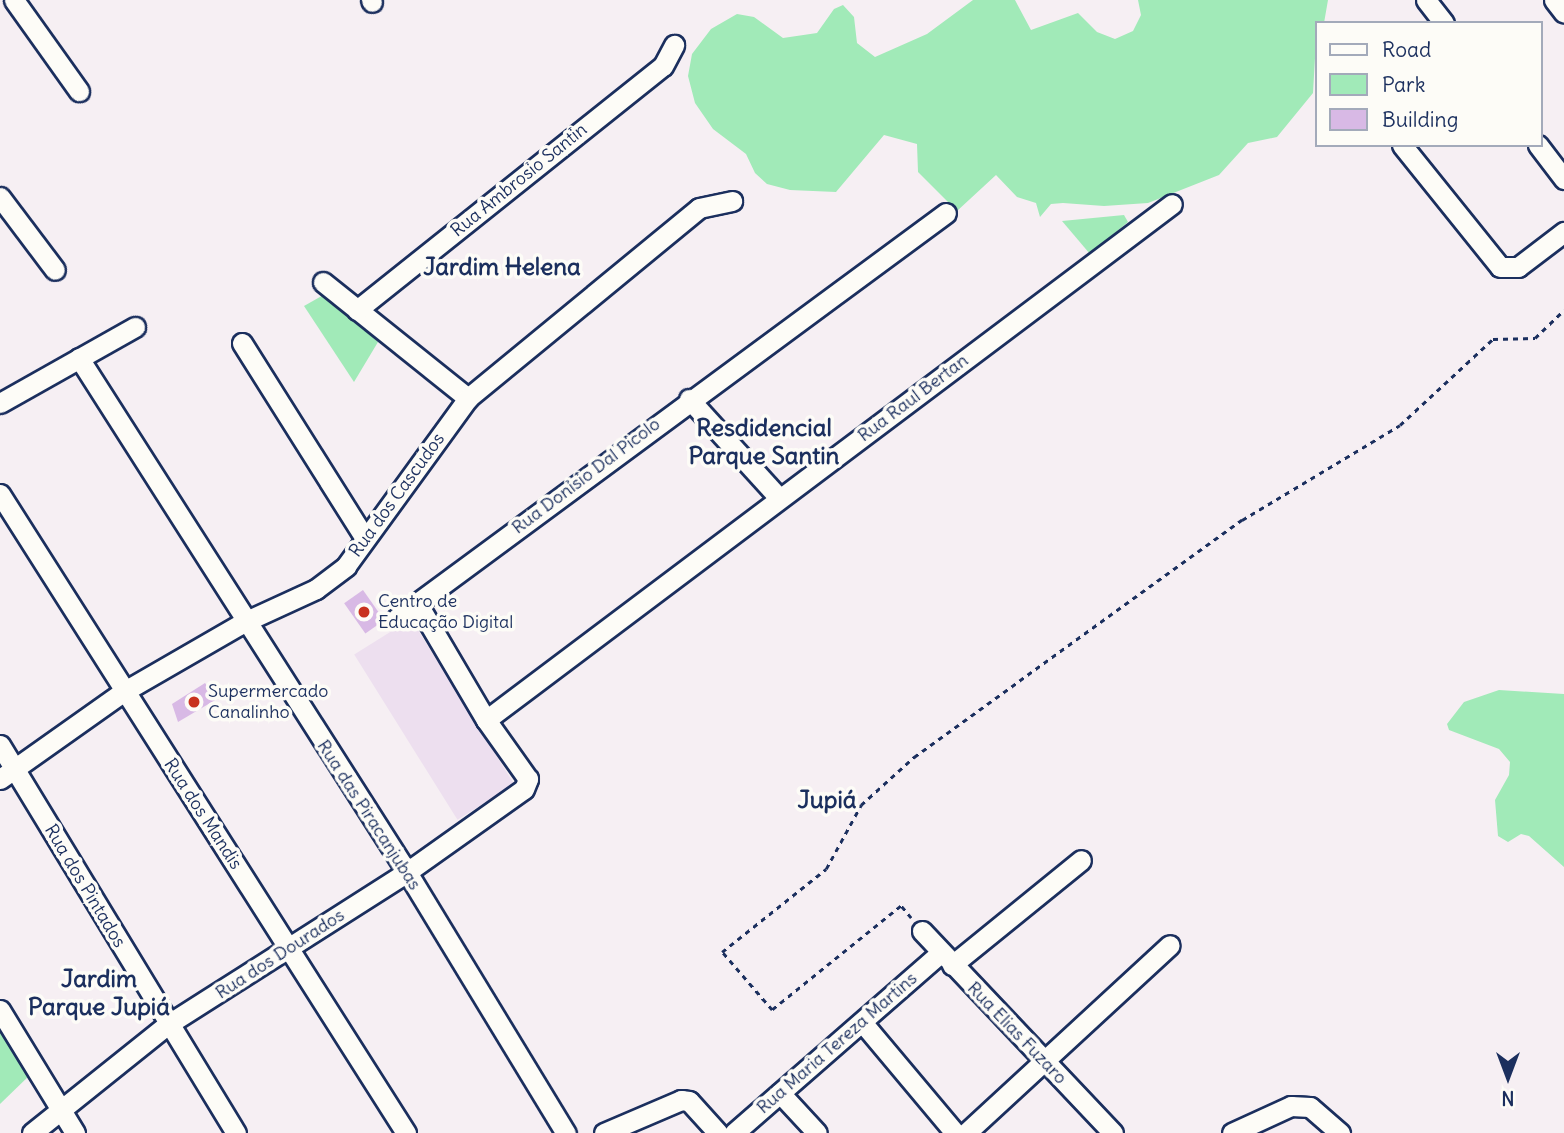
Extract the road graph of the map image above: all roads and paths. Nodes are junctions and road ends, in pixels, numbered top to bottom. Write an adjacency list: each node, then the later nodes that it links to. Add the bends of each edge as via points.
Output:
1 (14, 0): 7 (street)
2 (1426, 0): 5 (street)
3 (1554, 0): 4 (street)
4 (1564, 13)
5 (1442, 21)
6 (674, 46): 18 (street, Rua Ambrosio Santin, via 663,66)
7 (79, 91)
8 (1404, 147): 15 (street, via 1500,267 1518,267)
9 (1540, 147): 10 (street)
10 (1564, 179)
11 (0, 197): 16 (street)
12 (732, 201): 23 (street, Rua dos Cascudos, via 699,208)
13 (1172, 204): 27 (street, Rua Raul Bertan)
14 (946, 214): 24 (street, Rua Donísio Dal Picolo)
15 (1564, 232)
16 (55, 270)
17 (323, 282): 18 (street)
18 (357, 310): 23 (street)
19 (1564, 310): 38 (path, via 1535,338 1493,339 1400,425 1242,520 914,757 861,805 825,869 722,952 772,1010 901,906)
20 (135, 327): 22 (street)
21 (242, 343): 28 (street)
22 (79, 358): 25 (street); 31 (street, Rua das Piracanjubas)
23 (468, 398): 28 (street, Rua dos Cascudos)
24 (689, 399): 27 (street); 29 (street, Rua Donísio Dal Picolo)
25 (0, 403)
26 (0, 494): 32 (street, Rua dos Mandis)
27 (779, 498): 33 (street, Rua Raul Bertan)
28 (365, 538): 31 (street, Rua dos Cascudos, via 346,566 316,589)
29 (417, 603): 30 (street, Rua Donísio Dal Picolo); 33 (street)
30 (397, 618)
31 (244, 622): 32 (street, Rua dos Cascudos); 37 (street, Rua das Piracanjubas)
32 (123, 692): 35 (street, Rua dos Cascudos); 40 (street, Rua dos Mandis)
33 (486, 720): 37 (street, Rua dos Dourados, via 528,779 514,796)
34 (0, 745): 35 (street, Rua dos Pintados)
35 (8, 773): 44 (street, Rua dos Pintados)
36 (1081, 860): 41 (street, Rua Maria Tereza Martins)
37 (407, 872): 40 (street, Rua dos Dourados); 52 (street, Rua das Piracanjubas)
38 (922, 931): 41 (street, Rua Elias Fuzaro)
39 (1170, 945): 45 (street)
40 (290, 948): 44 (street, Rua dos Dourados); 51 (street, Rua dos Mandis)
41 (946, 959): 43 (street, Rua Maria Tereza Martins); 45 (street, Rua Elias Fuzaro)
42 (0, 1010): 47 (street)
43 (862, 1022): 46 (street, Rua Maria Tereza Martins); 57 (street)
44 (167, 1025): 47 (street, Rua dos Dourados); 50 (street, Rua dos Pintados)
45 (1043, 1060): 58 (street); 59 (street, Rua Elias Fuzaro)
46 (780, 1093): 55 (street, Rua Maria Tereza Martins); 56 (street)
47 (61, 1110): 48 (street, Rua dos Dourados); 49 (street)
48 (32, 1133)
49 (75, 1133)
50 (236, 1133)
51 (406, 1133)
52 (566, 1133)
53 (604, 1133): 54 (street, via 667,1104 689,1101)
54 (718, 1133)
55 (734, 1133)
56 (817, 1133)
57 (955, 1133)
58 (966, 1133)
59 (1113, 1133)
60 (1232, 1133): 61 (street, via 1291,1107 1310,1107)
61 (1340, 1133)

